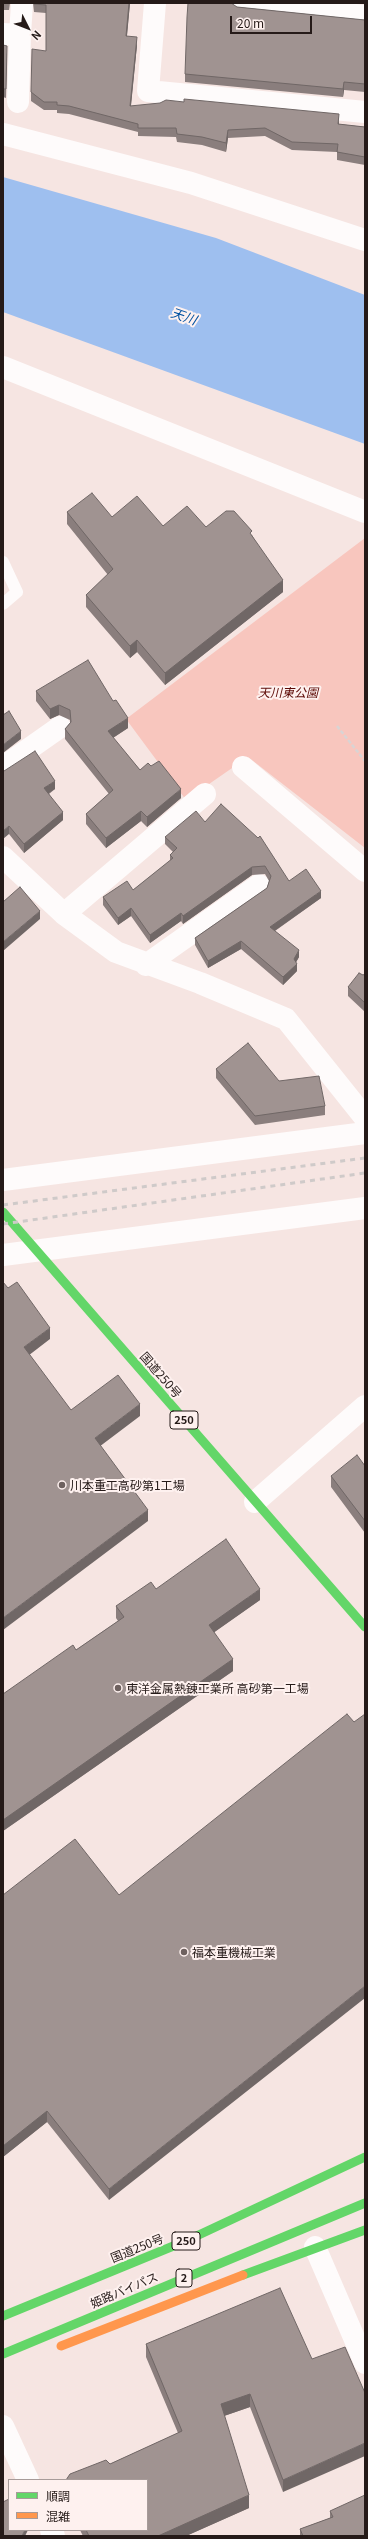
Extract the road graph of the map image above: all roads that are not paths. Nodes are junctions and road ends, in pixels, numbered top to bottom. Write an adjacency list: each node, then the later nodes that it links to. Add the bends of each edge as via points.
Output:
1 (22, 3): 5 (street)
2 (155, 3): 7 (street, via 148,91)
3 (238, 3): 4 (street)
4 (365, 16)
5 (12, 34): 6 (street)
6 (18, 102)
7 (365, 112)
8 (3, 134): 9 (street, via 191,183)
9 (365, 240)
10 (3, 367): 11 (street)
11 (365, 512)
12 (3, 562): 13 (lane, via 17,592)
13 (3, 604)
14 (60, 727): 15 (street)
15 (3, 767)
16 (243, 767): 19 (street)
17 (205, 794): 21 (street)
18 (5, 862): 21 (street)
19 (365, 872)
20 (259, 885): 22 (street)
21 (64, 914): 22 (street, via 116,952)
22 (146, 965): 23 (street, via 200,983 286,1019)
23 (365, 1118)
24 (365, 1133): 25 (street)
25 (3, 1180)
26 (365, 1208): 28 (street)
27 (3, 1212): 28 (highway, 国道250号 / 250)
28 (36, 1250): 29 (street); 31 (highway, 国道250号 / 250)
29 (3, 1255)
30 (365, 1406): 31 (street)
31 (255, 1502): 32 (highway, 国道250号 / 250)
32 (365, 1627)
33 (365, 2157): 39 (highway, 国道250号 / 250, via 188,2240)
34 (365, 2163): 36 (highway)
35 (365, 2203): 41 (highway, 姫路バイパス / 2)
36 (220, 2214)
37 (365, 2230): 38 (highway)
38 (315, 2247): 40 (highway); 42 (street)
39 (3, 2316)
40 (55, 2348)
41 (3, 2354)
42 (365, 2363)
43 (3, 2426): 44 (street)
44 (28, 2479)

